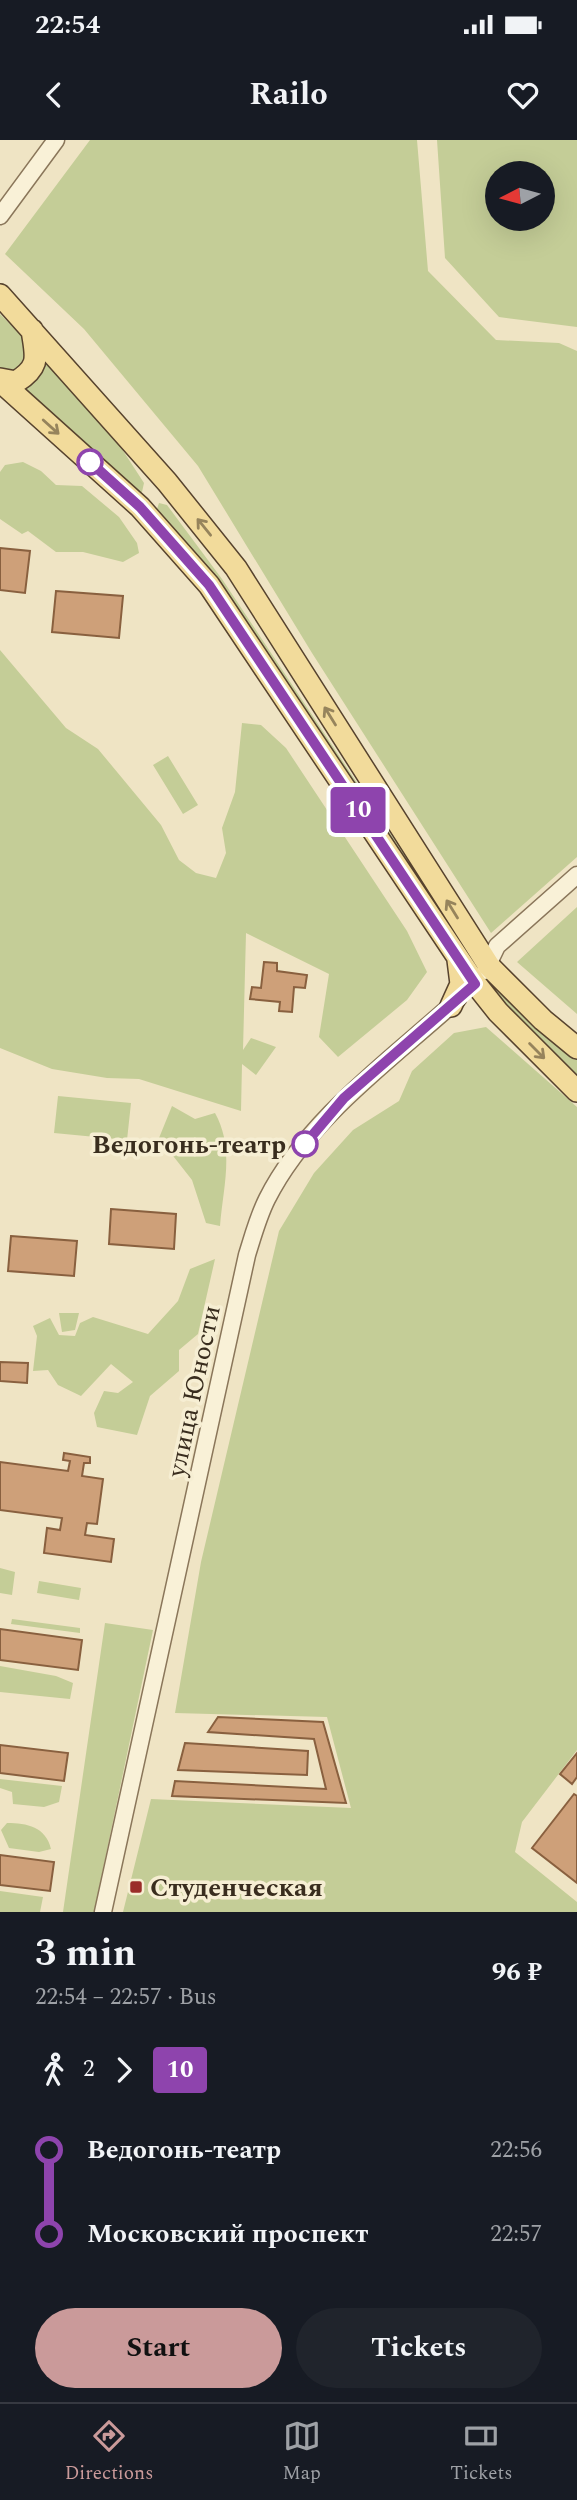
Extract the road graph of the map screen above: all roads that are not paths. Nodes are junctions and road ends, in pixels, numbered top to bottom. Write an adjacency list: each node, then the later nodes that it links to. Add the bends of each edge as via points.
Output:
1 (56, 140): 2 (street)
2 (0, 216)
3 (0, 295): 4 (main road)
4 (32, 330): 5 (main road, via 37,360 30,373 16,382); 6 (main road)
5 (0, 380): 7 (main road, one-way to 7)
6 (167, 482): 7 (main road); 9 (main road, one-way to 6, via 236,568)
7 (140, 507): 10 (main road, via 209,585)
8 (577, 875): 12 (street, улица Юности, via 497,946)
9 (437, 885): 10 (main road); 12 (main road, one-way to 9)
10 (416, 898): 11 (main road)
11 (458, 960): 13 (main road); 14 (main road, via 461,984)
12 (489, 966): 13 (street, улица Юности); 16 (main road)
13 (475, 984): 14 (street, улица Юности); 15 (main road)
14 (450, 1006): 15 (street, via 473,998); 18 (street, улица Юности, via 344,1098 294,1156 260,1215 247,1255)
15 (494, 1006): 17 (main road, one-way to 17)
16 (577, 1048)
17 (576, 1090)
18 (103, 1912)

